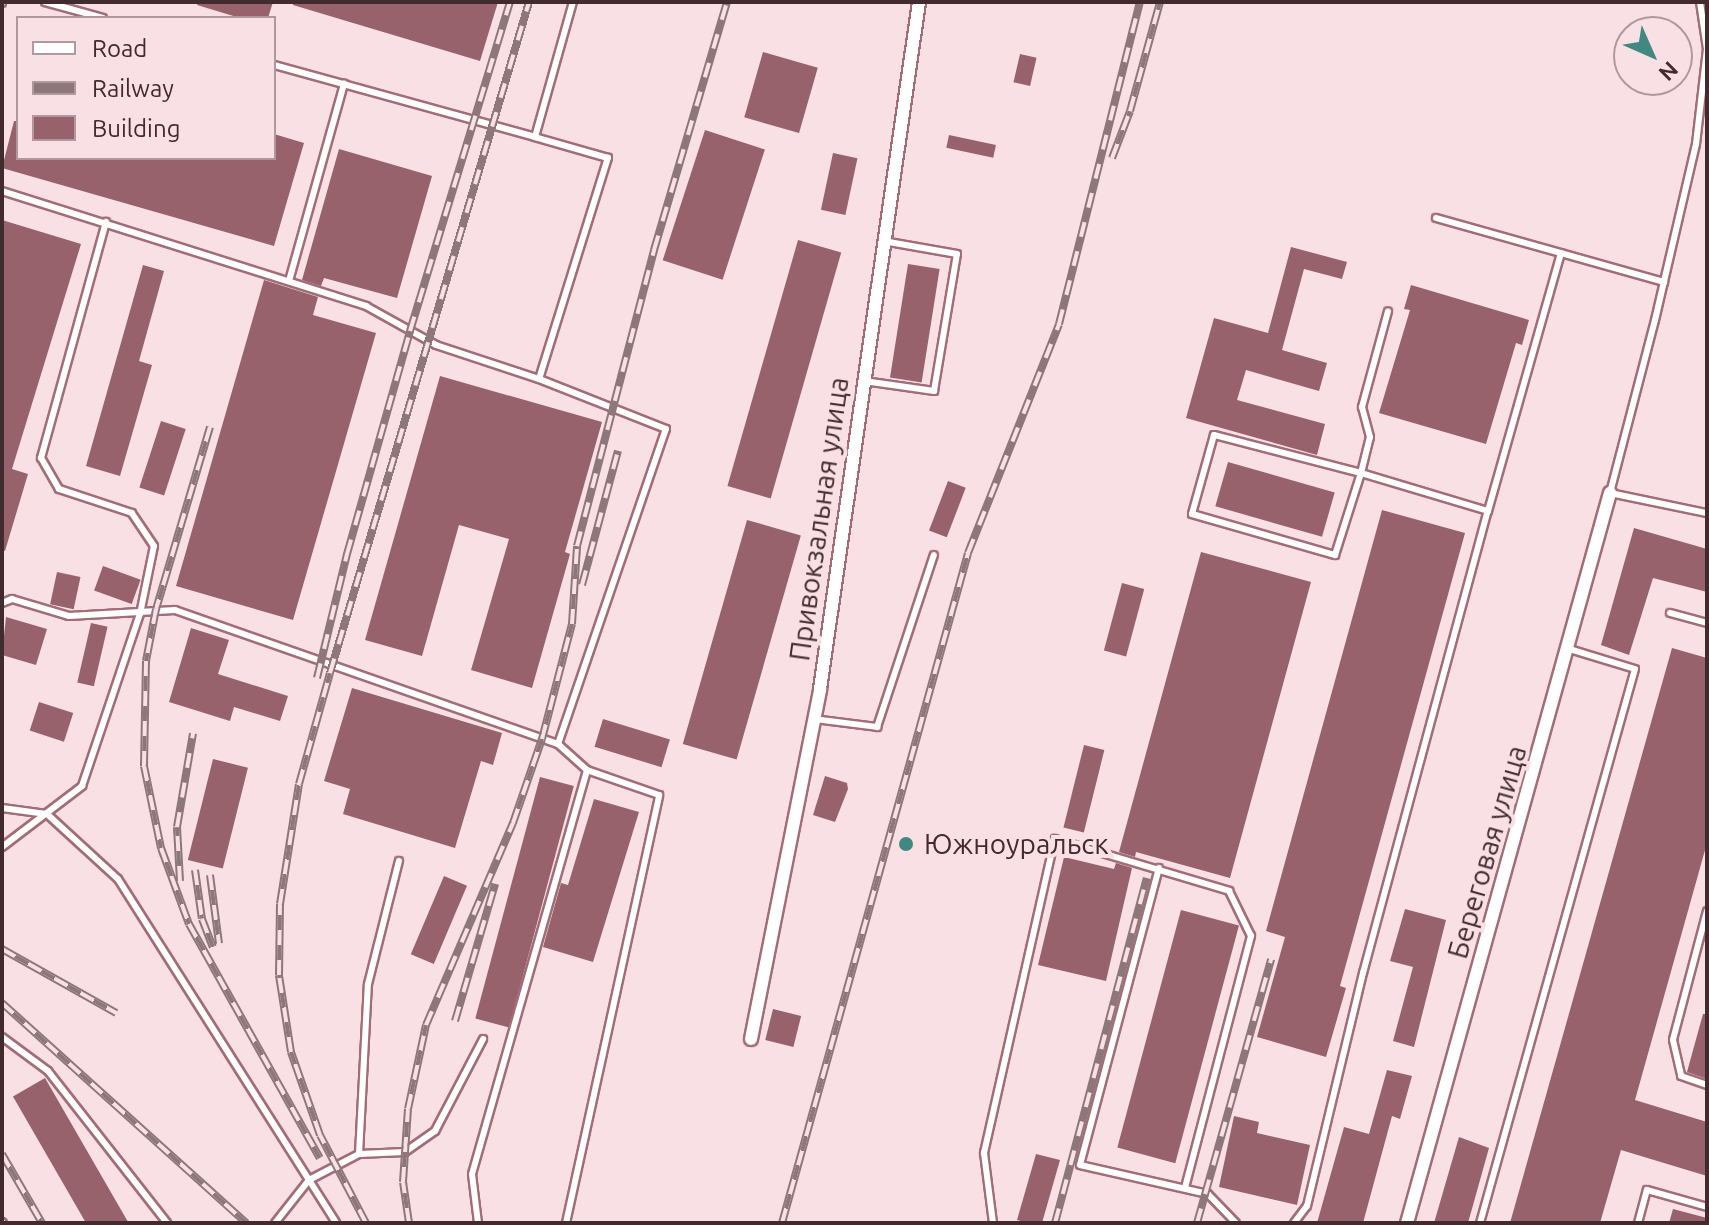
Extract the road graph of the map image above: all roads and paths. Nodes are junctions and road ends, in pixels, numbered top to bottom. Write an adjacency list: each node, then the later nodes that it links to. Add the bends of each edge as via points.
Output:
1 (45, 2): 5 (lane)
2 (573, 2): 8 (lane)
3 (919, 2): 12 (street, Привокзальная улица)
4 (1700, 2): 15 (lane, via 1707,49 1696,144)
5 (96, 16)
6 (276, 66): 7 (lane)
7 (344, 84): 8 (lane); 14 (lane)
8 (535, 137): 17 (lane, via 608,158)
9 (2, 191): 11 (lane)
10 (1436, 218): 13 (lane)
11 (106, 222): 14 (lane); 26 (lane, via 41,458 59,489 132,513 154,546)
12 (883, 241): 18 (street, Привокзальная улица); 18 (lane, via 957,254 934,391)
13 (1561, 253): 15 (lane); 21 (lane)
14 (289, 281): 17 (lane, via 366,306 436,345)
15 (1664, 282): 20 (lane)
16 (1388, 311): 19 (lane, via 1362,407 1370,437)
17 (539, 379): 30 (lane, via 666,429)
18 (862, 381): 29 (street, Привокзальная улица)
19 (1361, 473): 19 (lane, via 1335,555 1192,514 1214,435); 21 (lane)
20 (1610, 493): 22 (lane); 28 (street, Береговая улица)
21 (1488, 511): 53 (lane, via 1363,973 1307,1206)
22 (1707, 513)
23 (934, 555): 29 (lane, via 877,727)
24 (2, 603): 26 (lane, via 12,599 69,616)
25 (1670, 613): 27 (lane)
26 (140, 614): 30 (lane, via 175,610); 33 (lane, via 82,786)
27 (1707, 623)
28 (1569, 649): 54 (street, Береговая улица); 55 (lane, via 1635,669)
29 (814, 719): 40 (street, Привокзальная улица)
30 (558, 744): 31 (lane)
31 (587, 770): 49 (lane, via 472,1174); 50 (lane, via 659,795)
32 (2, 808): 33 (lane)
33 (47, 814): 34 (lane); 43 (lane, via 118,879)
34 (2, 847)
35 (399, 861): 42 (lane, via 368,984)
36 (1159, 868): 44 (lane, via 1229,891 1251,936); 44 (lane, via 1080,1165); 51 (lane, via 1055,839 984,1153)
37 (1707, 911): 41 (lane, via 1673,1040 1681,1076)
38 (2, 1037): 46 (lane, via 48,1071)
39 (483, 1039): 42 (lane, via 435,1131 405,1152)
40 (751, 1039)
41 (1707, 1085)
42 (359, 1154): 43 (lane)
43 (309, 1180): 47 (lane); 48 (lane)
44 (1185, 1187): 52 (lane, via 1208,1194)
45 (1707, 1207): 56 (lane, via 1647,1190)
46 (167, 1223)
47 (275, 1223)
48 (336, 1223)
49 (478, 1223)
50 (566, 1223)
51 (993, 1223)
52 (1236, 1223)
53 (1294, 1223)
54 (1407, 1223)
55 (1480, 1223)
56 (1638, 1223)

